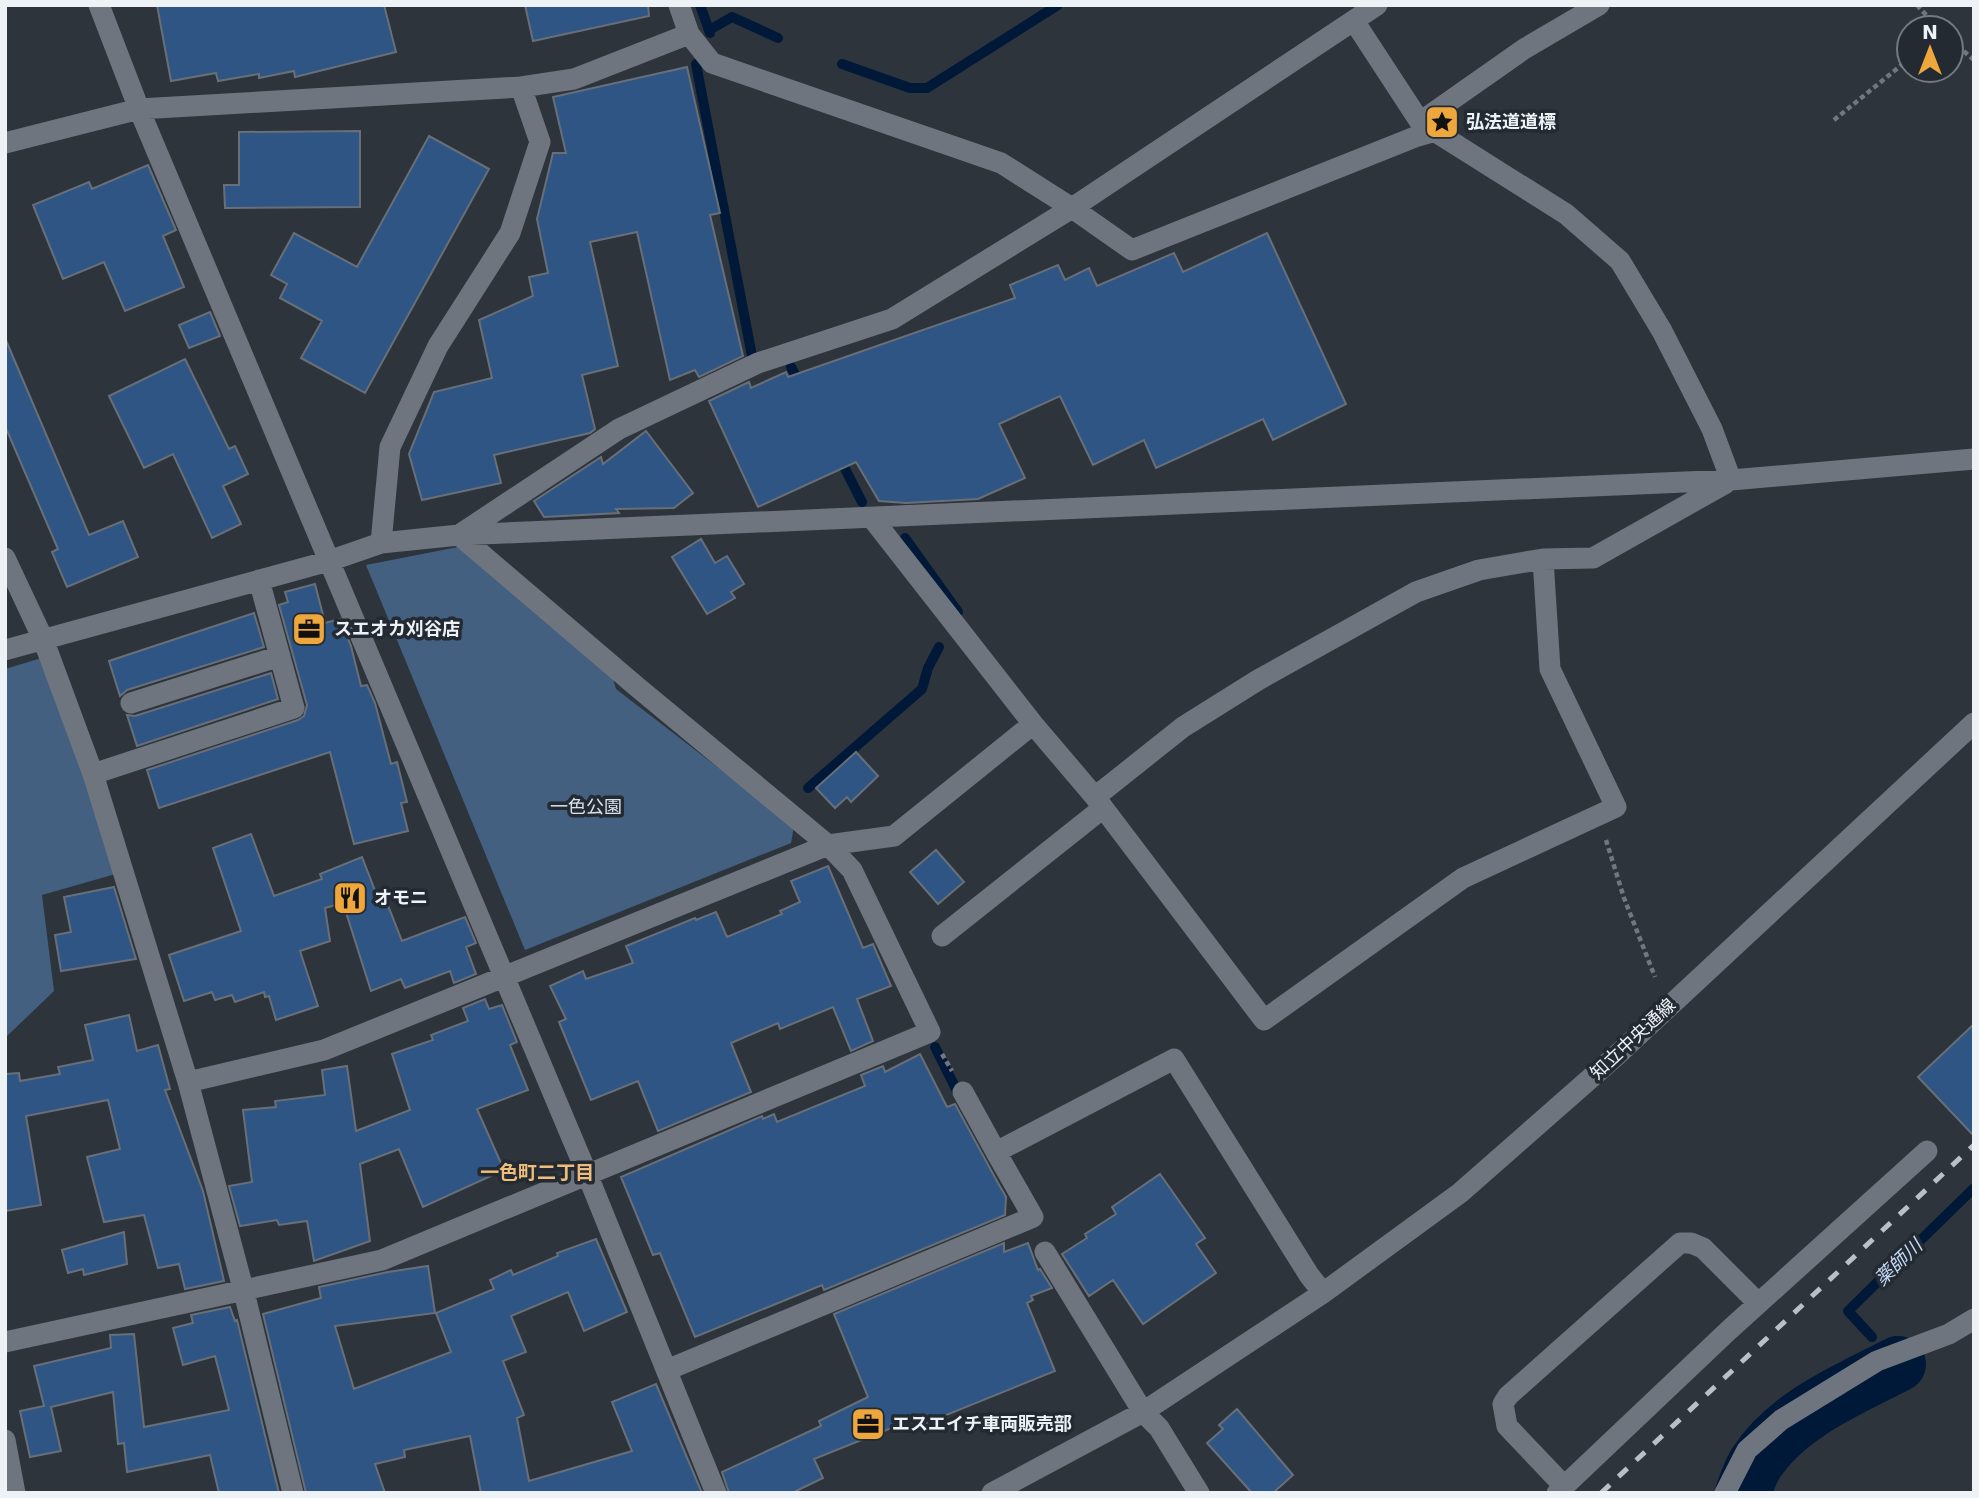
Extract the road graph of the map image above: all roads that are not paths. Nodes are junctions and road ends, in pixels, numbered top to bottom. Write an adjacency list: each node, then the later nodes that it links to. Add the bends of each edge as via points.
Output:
1 (99, 5): 8 (street)
2 (679, 5): 6 (street)
3 (1377, 5): 5 (street)
4 (1599, 5): 9 (street, via 1524,50)
5 (1354, 21): 9 (street); 11 (street)
6 (688, 34): 7 (street, via 574,79); 11 (street, via 712,63 1001,163)
7 (522, 87): 8 (street); 16 (street, via 540,142 510,233 438,346 390,447)
8 (139, 109): 10 (street); 19 (street)
9 (1428, 126): 11 (street, via 1415,137 1132,250); 13 (street, via 1566,214 1619,261 1713,429)
10 (5, 143)
11 (1072, 208): 15 (street, via 892,319 758,363 619,429)
12 (1974, 459): 13 (street)
13 (1731, 480): 14 (street); 18 (street, via 1593,558)
14 (872, 518): 15 (street); 26 (street)
15 (459, 535): 16 (street); 29 (street)
16 (381, 543): 19 (street)
17 (5, 558): 21 (street)
18 (1542, 559): 28 (street, via 1479,570 1416,592 1183,727); 28 (street, via 1550,669 1616,807 1463,878 1264,1020)
19 (329, 561): 20 (street); 31 (street)
20 (259, 580): 21 (street); 23 (street)
21 (43, 639): 22 (street); 27 (street)
22 (5, 650)
23 (280, 656): 24 (street); 27 (street, via 294,708)
24 (131, 703)
25 (1974, 723): 39 (street, 知立中央通線, via 1617,1055 1461,1193)
26 (1034, 724): 28 (street); 29 (street, via 894,836)
27 (93, 774): 32 (street)
28 (1099, 803): 30 (street)
29 (828, 845): 31 (street); 36 (street, via 852,870 930,1032)
30 (942, 936)
31 (503, 977): 32 (street, via 324,1050); 36 (street)
32 (188, 1082): 38 (street)
33 (963, 1092): 35 (street)
34 (1927, 1151): 40 (street)
35 (996, 1152): 39 (street, via 1174,1059); 43 (street, via 1033,1217)
36 (588, 1176): 38 (street, via 382,1260); 43 (street)
37 (1045, 1252): 44 (street)
38 (244, 1292): 42 (street); 48 (street)
39 (1322, 1293): 44 (street, 知立中央通線)
40 (1758, 1303): 46 (street); 46 (street, via 1703,1248 1680,1243 1508,1396 1503,1404 1507,1426)
41 (1974, 1319): 52 (street, via 1949,1334 1877,1361 1782,1420 1746,1450)
42 (5, 1342)
43 (667, 1370): 49 (street)
44 (1143, 1412): 50 (street, 知立中央通線); 51 (street, via 1159,1428)
45 (5, 1440): 47 (street)
46 (1560, 1489)
47 (15, 1493)
48 (293, 1493)
49 (716, 1493)
50 (992, 1493)
51 (1199, 1493)
52 (1725, 1493)

